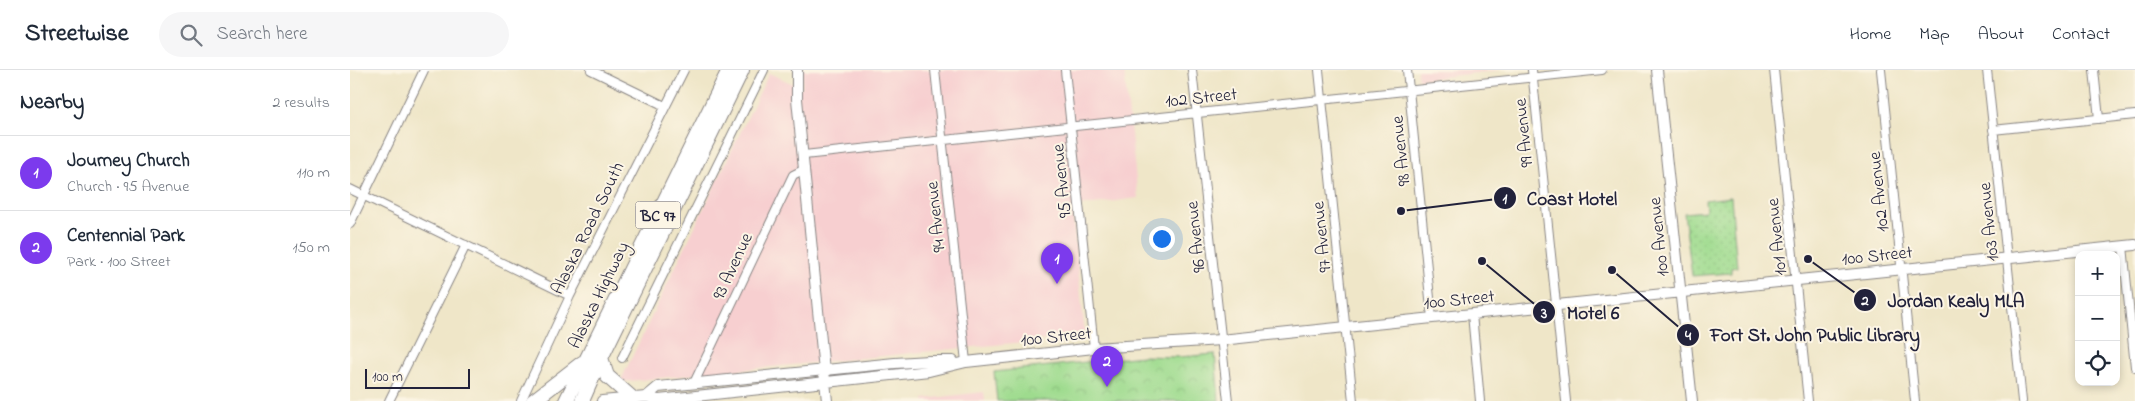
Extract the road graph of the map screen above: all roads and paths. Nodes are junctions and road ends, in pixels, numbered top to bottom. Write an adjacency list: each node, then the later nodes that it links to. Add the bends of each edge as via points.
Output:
1 (424, 70): 32 (street)
2 (591, 70): 22 (street)
3 (684, 70): 22 (street, Alaska Road South)
4 (729, 70): 49 (highway, Alaska Highway / BC 97)
5 (742, 70): 49 (highway, Alaska Highway / BC 97)
6 (764, 70): 48 (street)
7 (797, 70): 29 (main road)
8 (934, 70): 28 (street, 94 Avenue)
9 (1064, 70): 26 (street, 95 Avenue)
10 (1192, 70): 23 (street, 96 Avenue)
11 (1319, 70): 21 (street, 97 Avenue)
12 (1407, 70): 20 (street, 98 Avenue)
13 (1602, 70): 19 (street, 102 Street)
14 (1657, 70): 40 (main road, 100 Avenue)
15 (1774, 70): 39 (street, 101 Avenue)
16 (1881, 70): 38 (street, 102 Avenue)
17 (1987, 70): 27 (street, 103 Avenue)
18 (2094, 70): 25 (street)
19 (1532, 74): 20 (street, 102 Street); 42 (street, 99 Avenue)
20 (1409, 90): 21 (street, 102 Street); 44 (street, 98 Avenue)
21 (1323, 100): 23 (street, 102 Street); 45 (street, 97 Avenue)
22 (664, 106): 41 (street, Alaska Road South)
23 (1196, 113): 26 (street, 102 Street); 46 (street, 96 Avenue)
24 (2135, 115): 25 (street)
25 (2099, 119): 27 (street)
26 (1071, 127): 28 (street, 102 Street); 47 (street, 95 Avenue)
27 (1993, 130): 37 (street, 103 Avenue)
28 (942, 140): 29 (street, 102 Street); 50 (street, 94 Avenue)
29 (804, 154): 30 (main road)
30 (805, 169): 52 (main road); 55 (street, 93 Avenue, via 793,175)
31 (350, 189): 32 (street)
32 (364, 196): 33 (street); 34 (street)
33 (350, 224)
34 (466, 245): 41 (street); 58 (street)
35 (2135, 245): 36 (main road, 100 Street)
36 (2123, 246): 37 (main road, 100 Street); 51 (street)
37 (2007, 258): 38 (main road, 100 Street); 72 (street, 103 Avenue)
38 (1902, 269): 39 (main road, 100 Street); 71 (street, 102 Avenue)
39 (1796, 280): 40 (main road, 100 Street); 70 (street, 101 Avenue)
40 (1680, 292): 42 (main road, 100 Street); 69 (main road, 100 Avenue)
41 (570, 296): 59 (street, Alaska Road South)
42 (1556, 305): 43 (main road, 100 Street); 68 (street, 99 Avenue)
43 (1472, 314): 44 (main road, 100 Street); 67 (street)
44 (1432, 318): 45 (main road, 100 Street)
45 (1345, 327): 46 (main road, 100 Street); 66 (street, 97 Avenue)
46 (1221, 340): 47 (main road, 100 Street); 65 (street, 96 Avenue)
47 (1094, 348): 50 (main road, 100 Street)
48 (622, 358)
49 (594, 359): 57 (highway, via 607,376); 60 (highway); 61 (highway, Alaska Highway / BC 97); 62 (highway, Alaska Highway / BC 97)
50 (966, 362): 52 (main road, 100 Street, via 929,360); 54 (main road, 100 Street, via 929,370)
51 (2135, 367)
52 (824, 370): 53 (main road, 100 Street); 54 (main road)
53 (756, 377): 55 (main road, 100 Street); 56 (main road, via 726,386)
54 (825, 382): 56 (main road, 100 Street); 64 (main road)
55 (694, 383): 57 (main road, 100 Street, via 658,388)
56 (717, 394): 57 (main road, 100 Street)
57 (635, 399): 63 (main road, 100 Street)
58 (389, 401)
59 (521, 401)
60 (533, 401)
61 (566, 401)
62 (582, 401)
63 (602, 401)
64 (827, 401)
65 (1228, 401)
66 (1353, 401)
67 (1480, 401)
68 (1566, 401)
69 (1692, 401)
70 (1808, 401)
71 (1915, 401)
72 (2022, 401)

